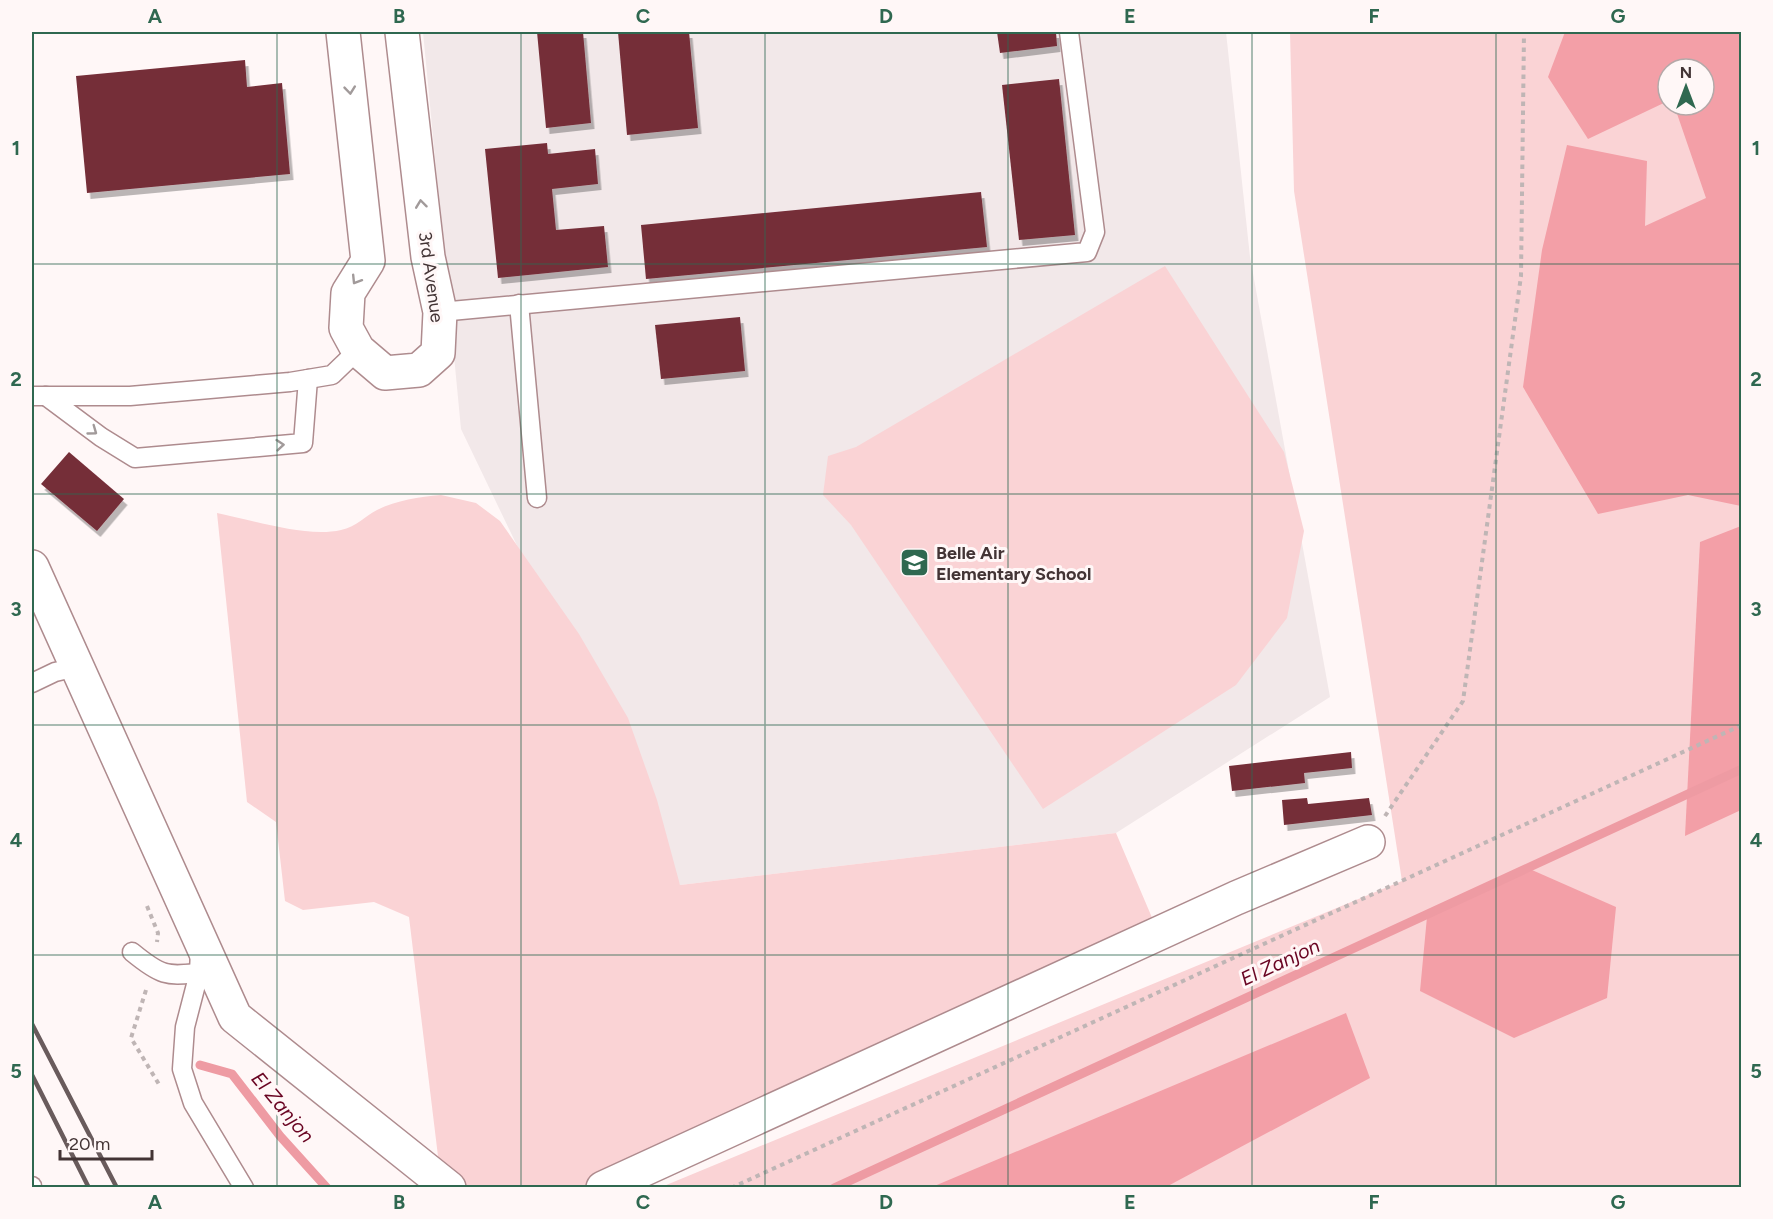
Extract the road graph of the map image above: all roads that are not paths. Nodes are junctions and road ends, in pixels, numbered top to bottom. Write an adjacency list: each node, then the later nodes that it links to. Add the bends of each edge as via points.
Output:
1 (344, 32): 6 (street, 3rd Avenue, one-way to 6, via 368,261 348,293 346,328)
2 (402, 32): 5 (street, 3rd Avenue, one-way to 2, via 428,257)
3 (1069, 32): 4 (lane, via 1095,232 1087,252)
4 (519, 304): 5 (lane); 9 (lane)
5 (440, 312): 6 (street, 3rd Avenue, via 438,353 419,370 386,373)
6 (358, 350): 7 (lane, via 332,375)
7 (308, 379): 8 (lane, via 130,396); 8 (lane, one-way to 7, via 135,458 303,443)
8 (39, 396)
9 (537, 498)
10 (32, 567): 11 (street)
11 (77, 667): 12 (lane, via 55,672); 15 (street, via 200,940)
12 (32, 684)
13 (1368, 842): 18 (street, via 1225,903)
14 (132, 952): 15 (lane, via 152,969 169,975)
15 (207, 972): 16 (lane, via 185,1027 182,1069 193,1103); 17 (street, via 235,1017)
16 (244, 1188)
17 (449, 1188)
18 (603, 1188)

